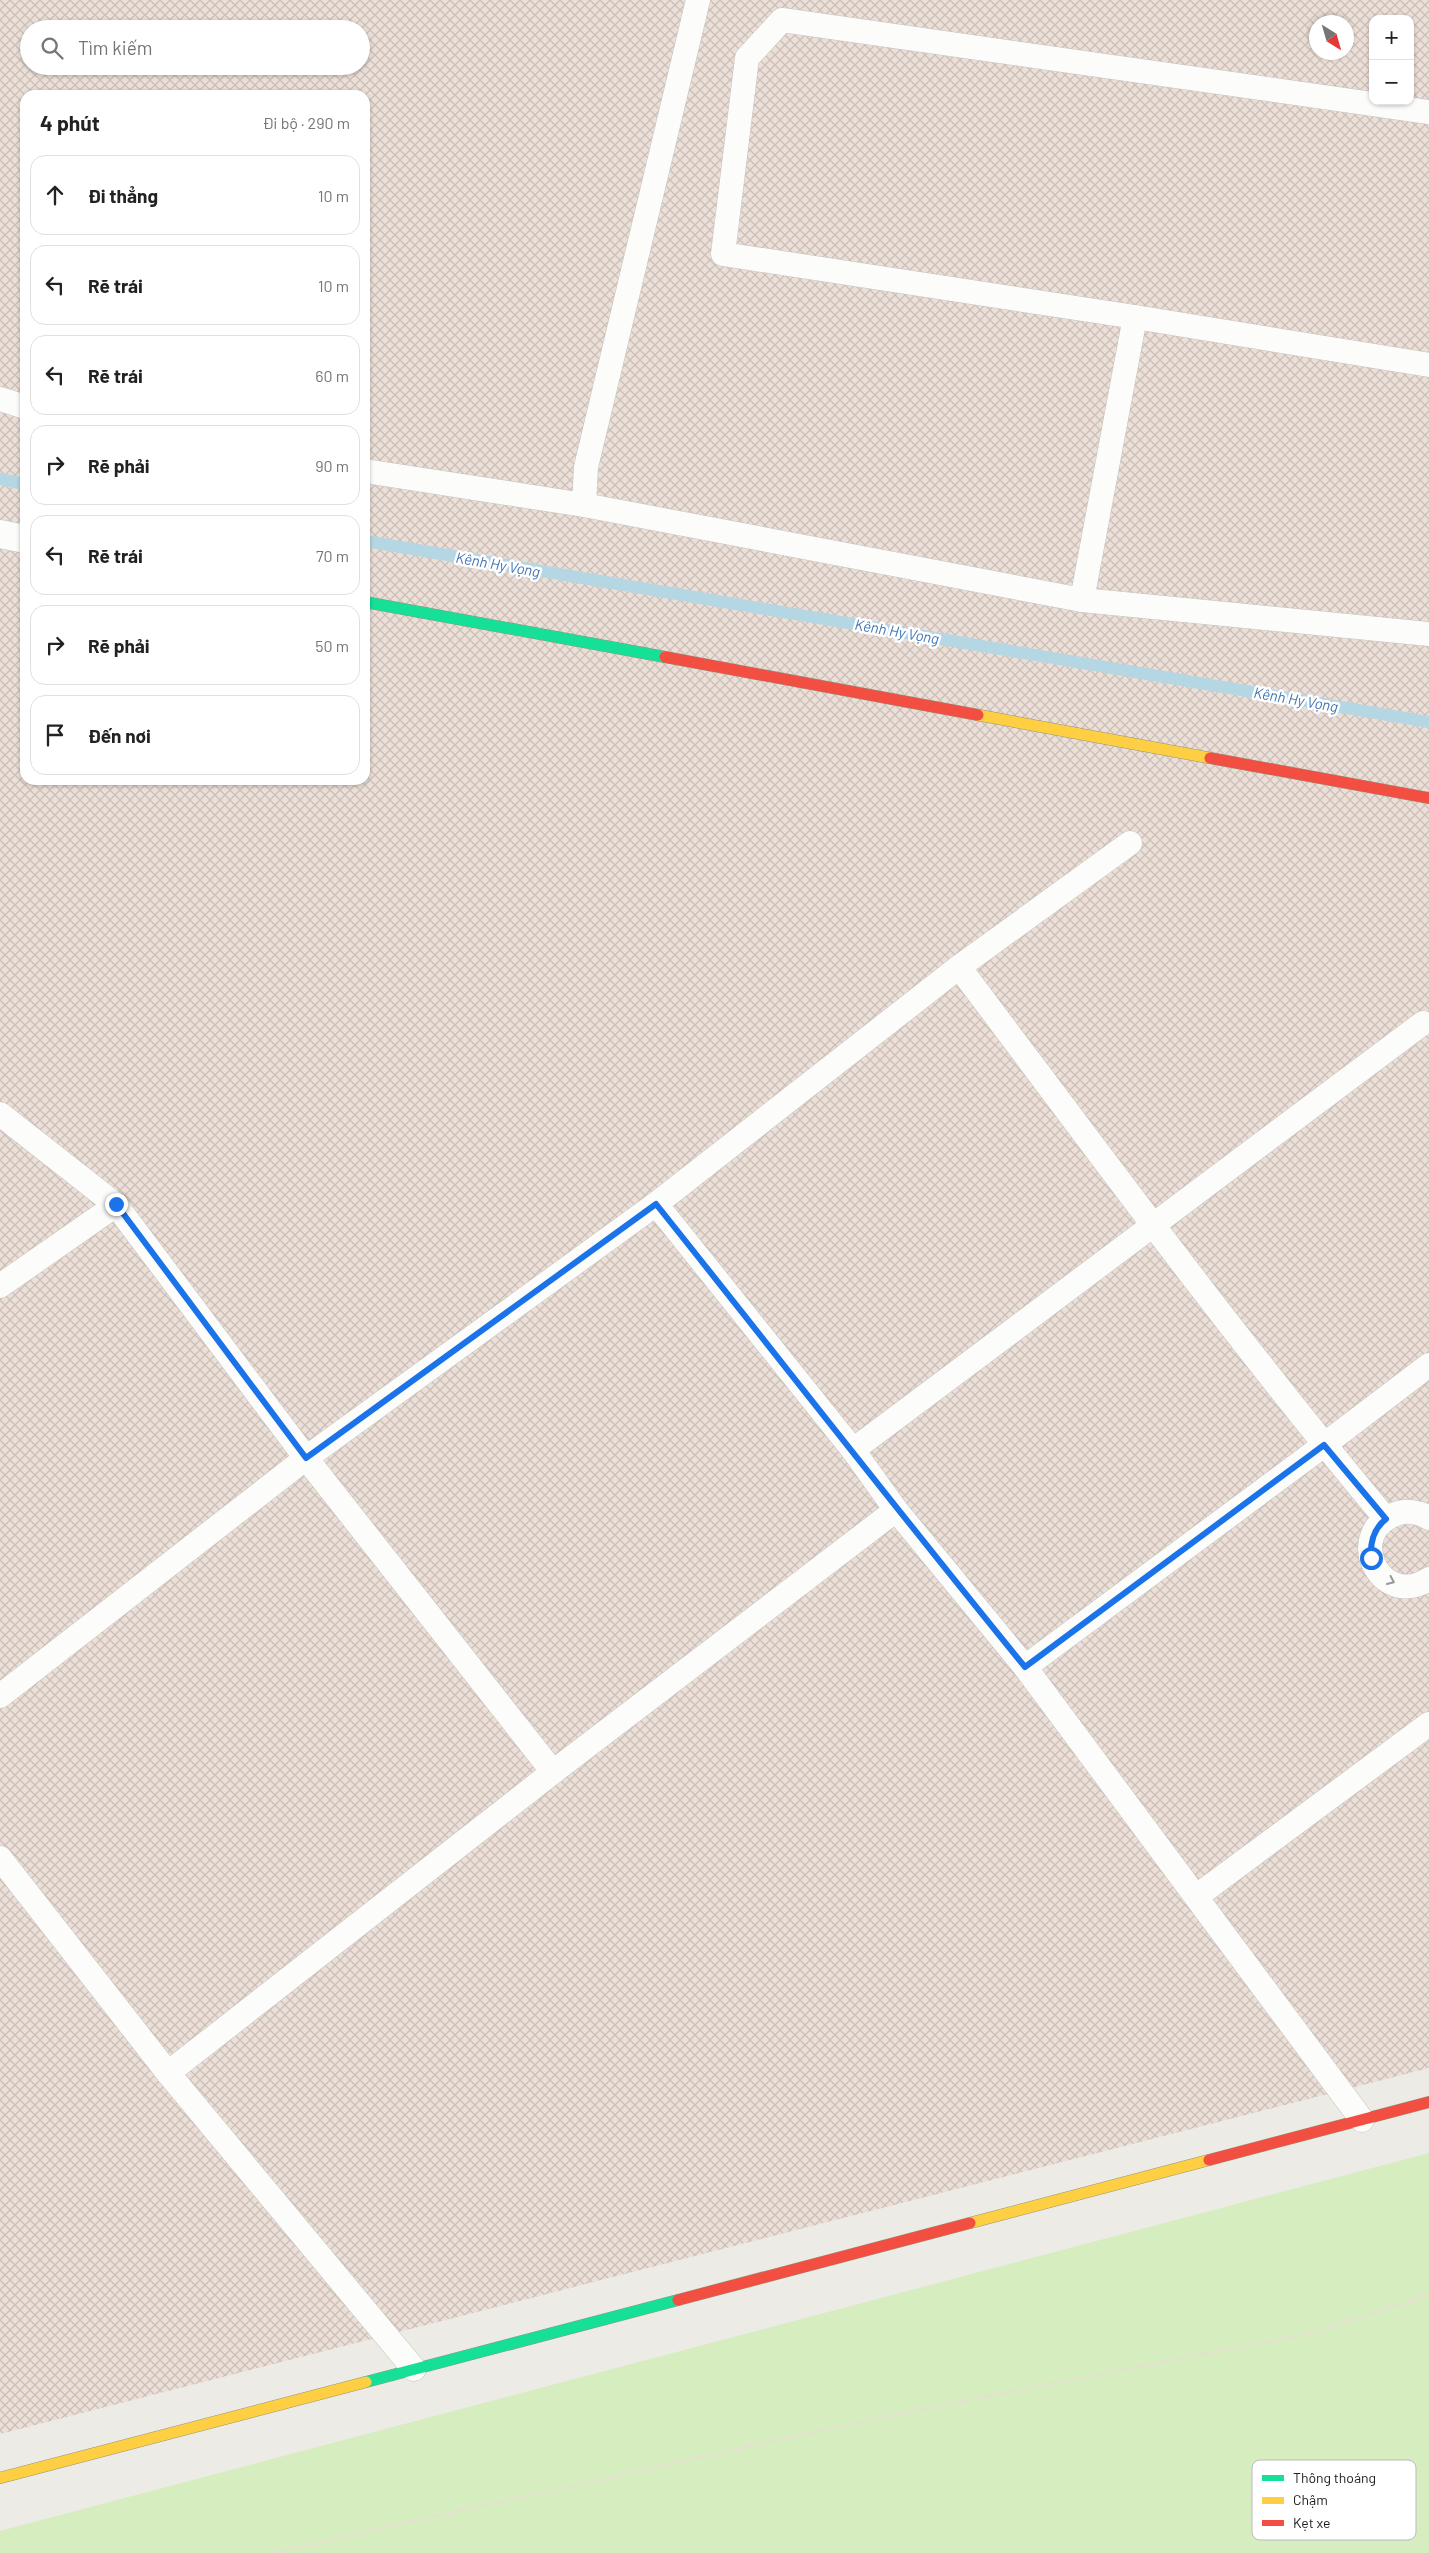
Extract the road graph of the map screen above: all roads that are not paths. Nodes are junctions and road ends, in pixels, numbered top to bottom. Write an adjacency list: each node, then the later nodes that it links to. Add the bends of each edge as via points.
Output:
1 (698, 0): 8 (lane, via 586,467)
2 (1429, 112): 3 (lane, via 782,20 747,58 723,254)
3 (1135, 317): 4 (lane); 11 (lane)
4 (1429, 365)
5 (0, 399): 6 (lane)
6 (20, 405)
7 (370, 472): 8 (lane)
8 (584, 504): 11 (lane)
9 (0, 534): 10 (street)
10 (20, 538)
11 (1082, 600): 13 (lane)
12 (370, 603): 14 (street)
13 (1429, 634)
14 (1429, 798)
15 (1130, 843): 16 (lane)
16 (959, 967): 20 (lane); 21 (lane)
17 (1423, 1023): 21 (lane)
18 (0, 1114): 19 (lane)
19 (116, 1204): 22 (lane); 26 (lane)
20 (656, 1204): 25 (lane); 26 (lane)
21 (1154, 1226): 24 (lane); 25 (lane)
22 (0, 1286)
23 (1429, 1365): 24 (lane)
24 (1324, 1445): 29 (lane); 31 (lane)
25 (853, 1450): 27 (lane)
26 (306, 1458): 32 (lane); 34 (lane)
27 (896, 1510): 31 (lane); 34 (lane)
28 (1429, 1518): 29 (lane, via 1414,1512 1402,1512)
29 (1386, 1519): 30 (lane, one-way to 30, via 1374,1533 1370,1546 1376,1570 1385,1580 1397,1585 1410,1587)
30 (1429, 1579)
31 (1025, 1667): 36 (lane)
32 (0, 1696)
33 (1429, 1724): 36 (lane)
34 (553, 1772): 37 (lane)
35 (0, 1858): 37 (lane)
36 (1197, 1896): 39 (lane)
37 (168, 2073): 40 (lane)
38 (1429, 2102): 39 (street)
39 (1362, 2120): 40 (street)
40 (414, 2370): 41 (street)
41 (0, 2478)

